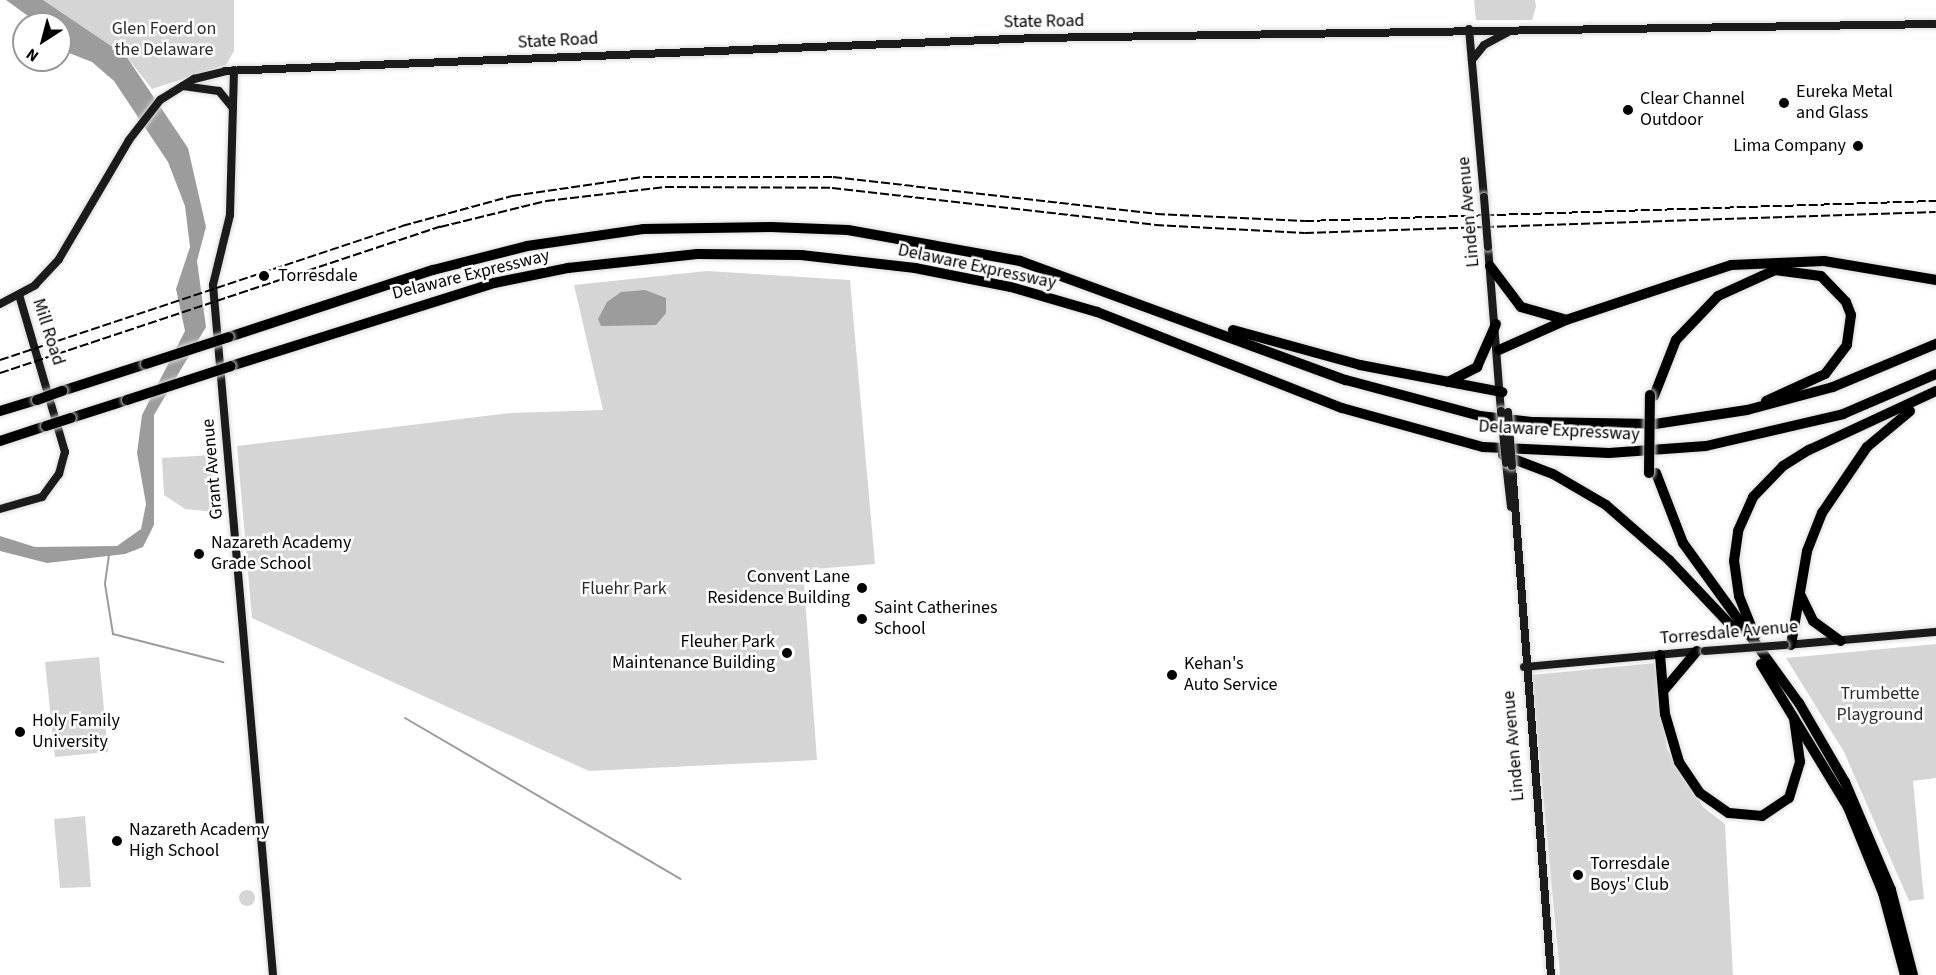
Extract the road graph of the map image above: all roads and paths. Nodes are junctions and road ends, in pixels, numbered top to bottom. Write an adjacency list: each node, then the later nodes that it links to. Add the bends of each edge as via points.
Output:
1 (1936, 24): 3 (street, State Road)
2 (1469, 29): 3 (street, State Road); 4 (street, Linden Avenue); 5 (street, State Road, via 1010,39)
3 (1510, 31): 4 (street, via 1484,45)
4 (1472, 60): 10 (street, Linden Avenue, bridge)
5 (234, 70): 6 (street, State Road); 8 (street, Grant Avenue)
6 (182, 86): 7 (street, State Road); 8 (street, via 219,91)
7 (160, 100): 12 (street, Mill Road, via 139,126 59,259)
8 (233, 109): 41 (street, Grant Avenue, via 230,215 213,285)
9 (1796, 260): 11 (highway); 15 (highway, via 1700,272); 23 (highway, via 1742,276 1705,300 1674,334)
10 (1490, 266): 15 (highway, via 1521,307); 16 (street, Linden Avenue)
11 (1936, 280)
12 (19, 295): 13 (street); 29 (street, Mill Road, via 65,452 60,474 42,497)
13 (0, 304)
14 (1172, 313): 20 (highway, via 1334,358); 24 (highway, Delaware Expressway, via 1346,380 1480,416 1632,424); 25 (highway, Delaware Expressway, bridge, via 1080,278 939,243 848,230 694,226 527,246 433,270)
15 (1566, 320): 18 (highway)
16 (1496, 324): 18 (street, Linden Avenue); 20 (highway, via 1477,367)
17 (1936, 344): 24 (highway, Delaware Expressway, via 1833,387)
18 (1499, 350): 21 (street, Linden Avenue)
19 (1936, 374): 27 (highway, Delaware Expressway, via 1844,414 1706,446 1609,453)
20 (1448, 382): 21 (highway)
21 (1502, 392): 37 (street, Linden Avenue, bridge)
22 (1932, 394): 30 (highway, via 1867,447 1834,489 1813,534); 38 (highway, via 1782,466 1744,514 1734,561 1739,596)
23 (1652, 395): 24 (highway, via 1676,340 1718,296 1775,270 1821,276 1836,287 1851,315 1849,338 1839,360 1809,383); 28 (highway, bridge)
24 (1747, 410)
25 (0, 411)
26 (0, 441): 27 (highway, Delaware Expressway, bridge, via 431,299 550,271 697,254 801,255 915,268 1022,290 1097,312 1342,408)
27 (1483, 447): 31 (highway, via 1553,474 1606,505 1669,560)
28 (1652, 473): 31 (highway, via 1669,529); 38 (highway, via 1683,543)
29 (0, 509)
30 (1800, 594): 33 (highway, via 1813,621); 34 (highway)
31 (1737, 632): 40 (highway)
32 (1936, 632): 33 (street, Torresdale Avenue)
33 (1841, 641): 34 (street, Torresdale Avenue)
34 (1788, 645): 35 (street, Torresdale Avenue, bridge)
35 (1701, 651): 36 (street, Torresdale Avenue); 39 (highway)
36 (1660, 655): 37 (street, Torresdale Avenue); 39 (highway)
37 (1524, 667): 42 (street, Linden Avenue)
38 (1777, 673): 44 (highway, via 1814,727 1865,825 1894,901)
39 (1664, 690): 40 (highway, via 1668,728 1688,777 1714,806 1745,818 1775,811 1796,784 1800,748)
40 (1792, 709): 43 (highway, via 1862,839)
41 (273, 975)
42 (1551, 975)
43 (1905, 975)
44 (1913, 975)

